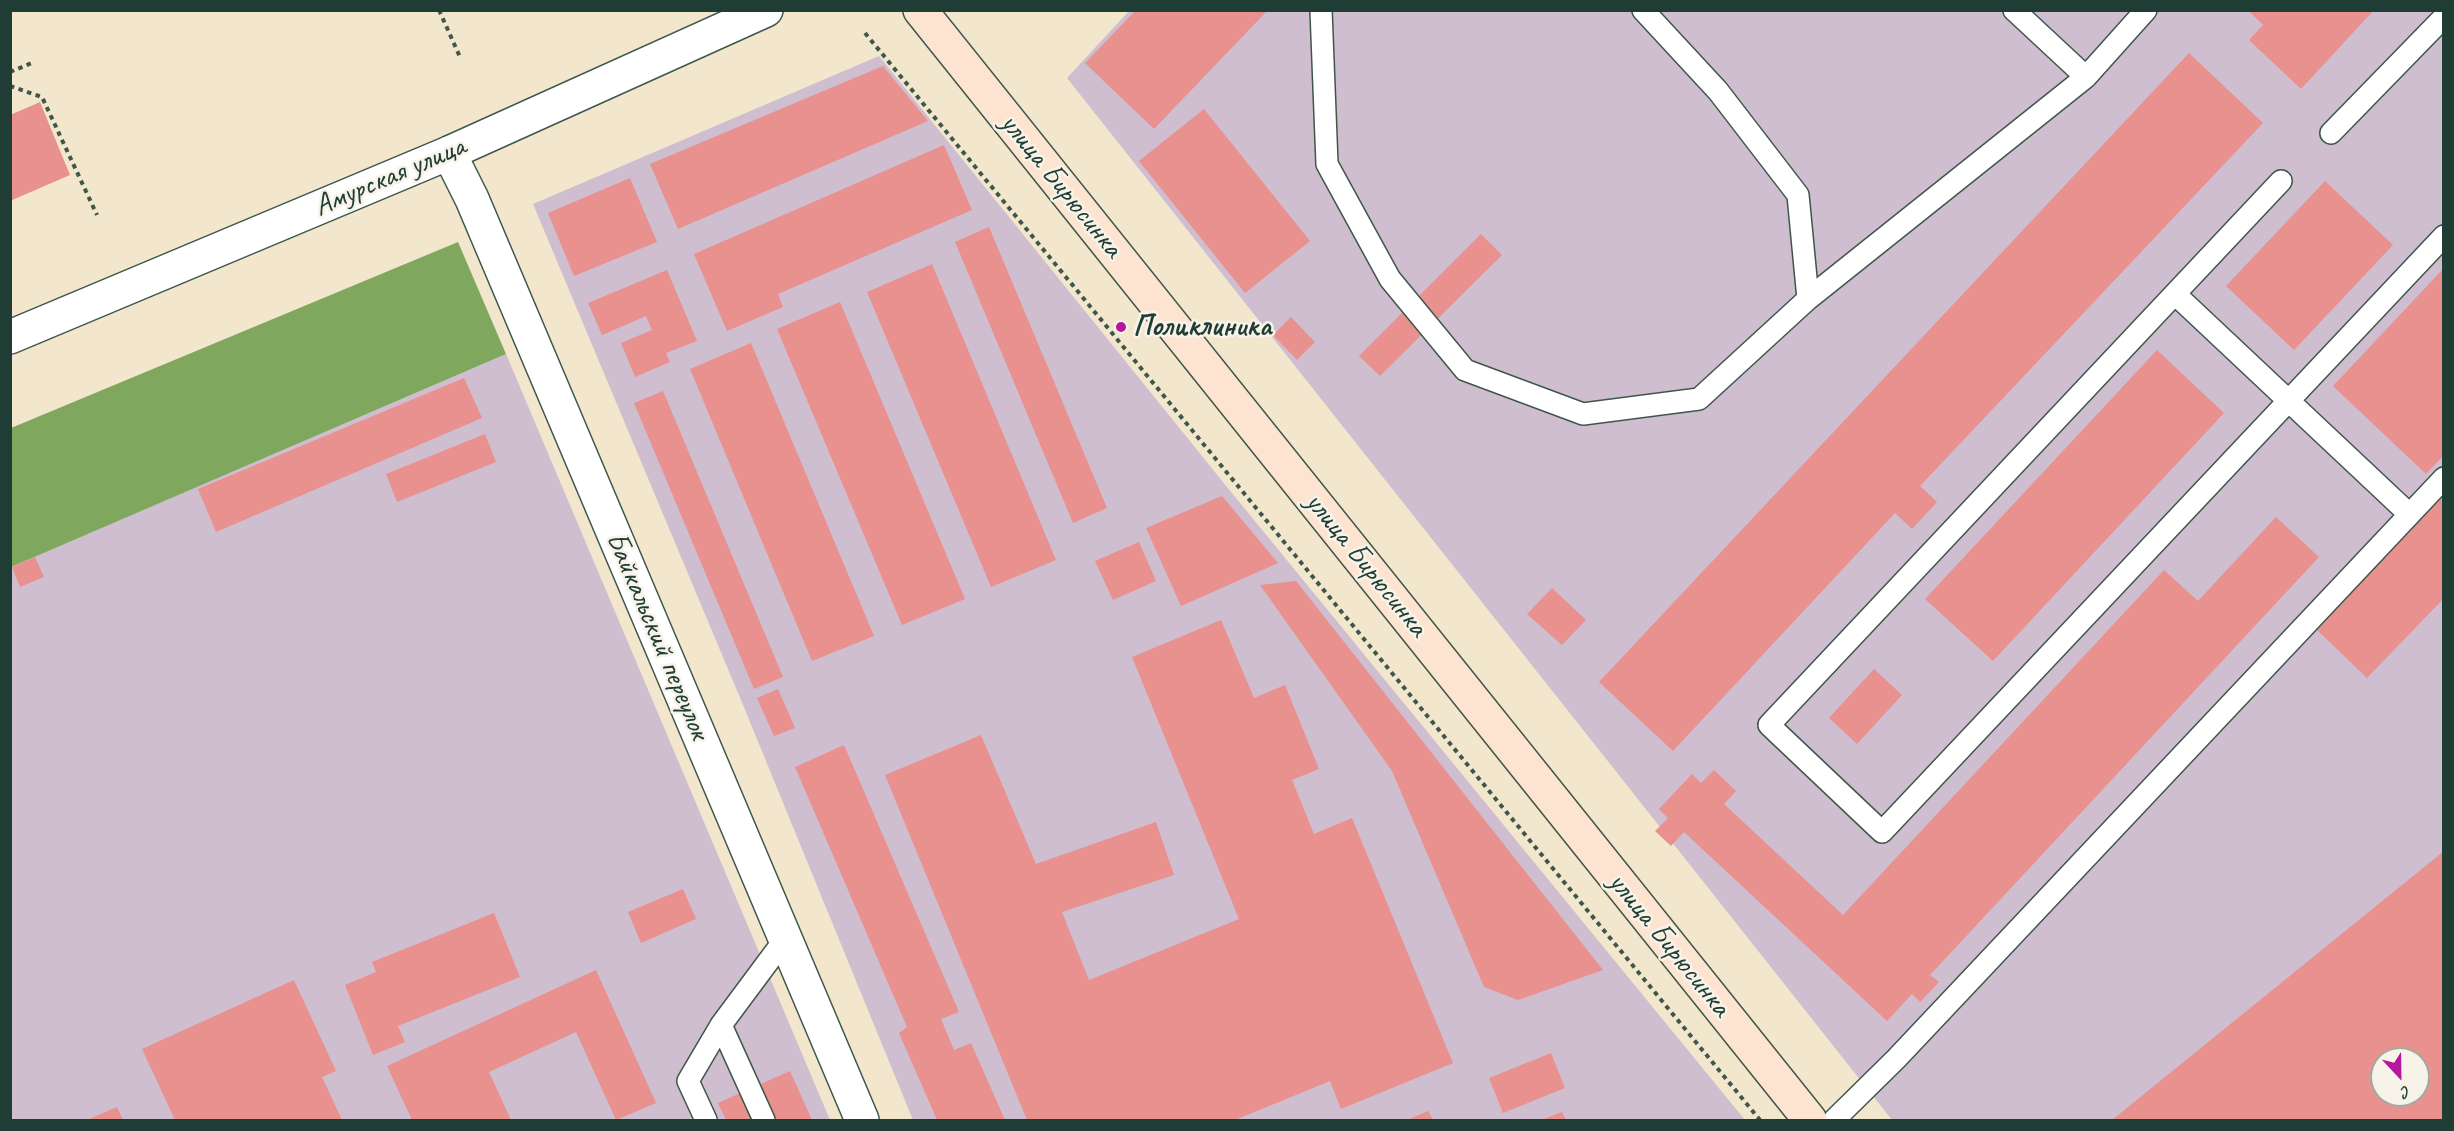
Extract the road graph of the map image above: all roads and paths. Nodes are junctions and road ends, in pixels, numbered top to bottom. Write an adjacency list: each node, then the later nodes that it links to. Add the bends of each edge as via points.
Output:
1 (439, 10): 10 (path)
2 (766, 10): 16 (street, Амурская улица)
3 (920, 10): 32 (main road, улица Бирюсинка)
4 (1321, 10): 21 (lane, via 1327,164 1390,279 1465,370 1583,414 1699,399)
5 (1643, 10): 21 (lane, via 1718,92 1798,195)
6 (2014, 10): 13 (lane)
7 (2146, 10): 13 (lane)
8 (2444, 17): 15 (lane)
9 (865, 33): 31 (path)
10 (460, 57)
11 (34, 62): 12 (path)
12 (10, 72)
13 (2086, 77): 21 (lane)
14 (10, 86): 18 (path, via 42,97)
15 (2331, 133)
16 (449, 153): 22 (street, Амурская улица); 26 (street, Байкальский переулок, via 472,199)
17 (2281, 181): 20 (lane)
18 (97, 215)
19 (2444, 236): 23 (lane)
20 (2175, 294): 23 (lane); 23 (lane, via 1769,725 1847,799 1882,832)
21 (1808, 299)
22 (10, 337)
23 (2288, 401): 25 (lane)
24 (2444, 478): 25 (lane)
25 (2409, 514): 33 (lane)
26 (785, 939): 27 (lane); 30 (street, Байкальский переулок)
27 (721, 1025): 28 (lane, via 688,1081); 29 (lane)
28 (706, 1120)
29 (764, 1120)
30 (862, 1120)
31 (1760, 1120)
32 (1810, 1120)
33 (1834, 1120)

